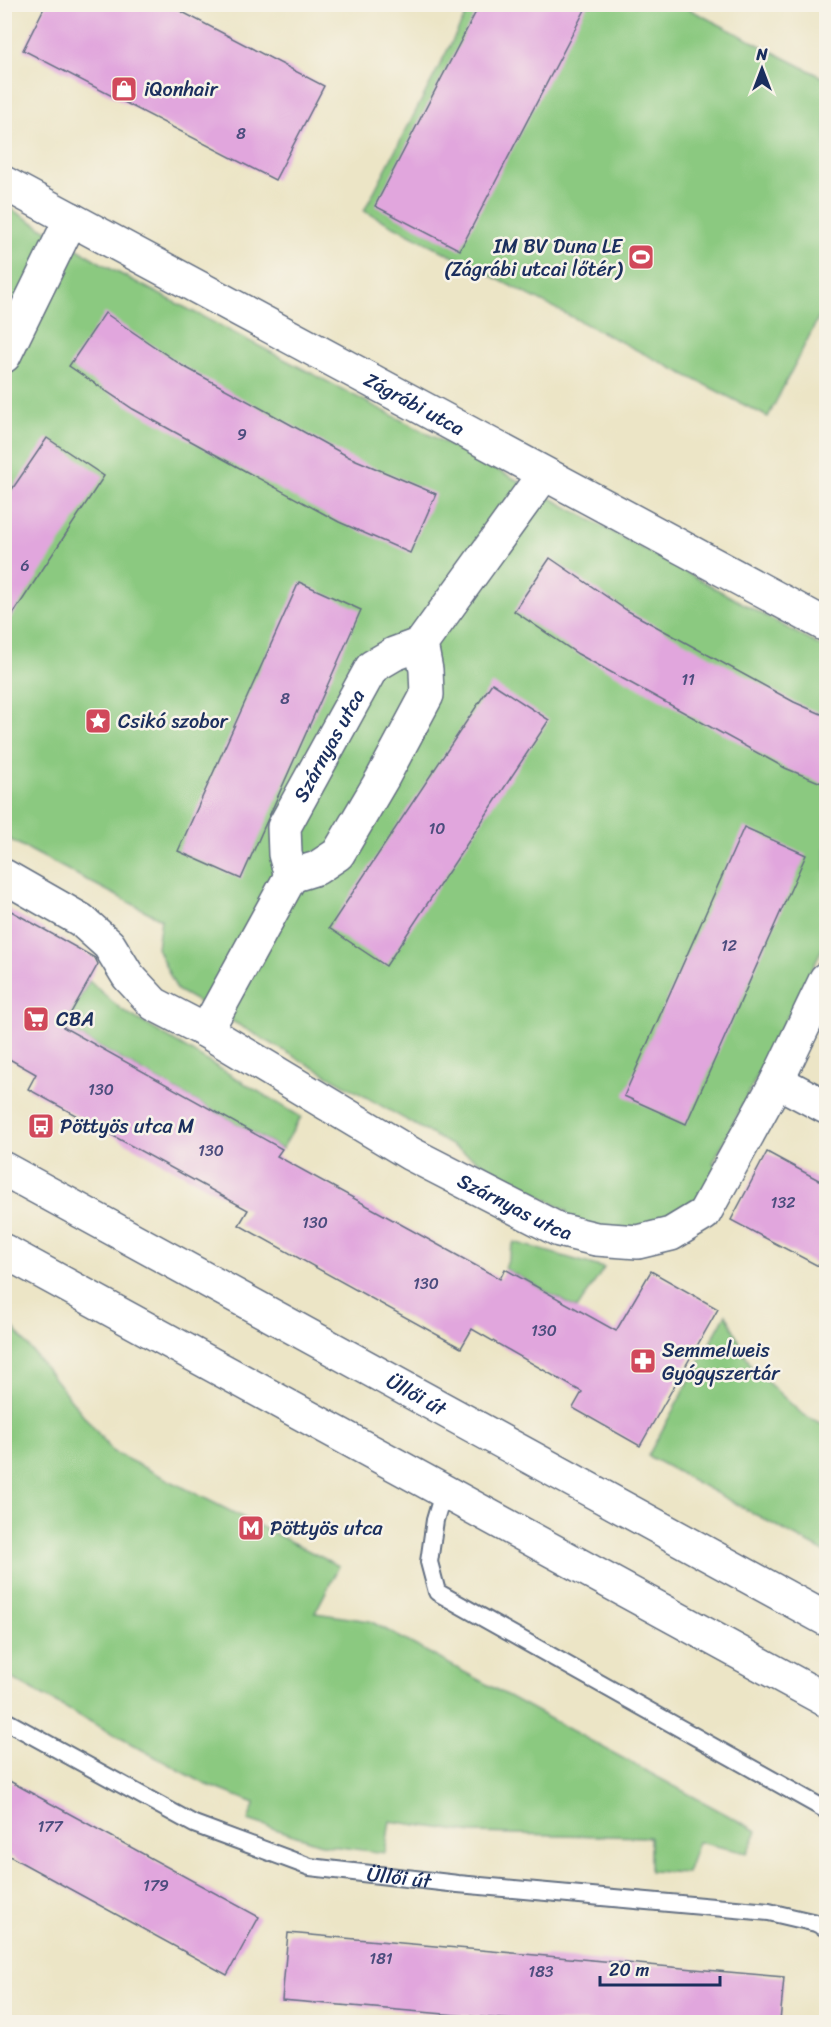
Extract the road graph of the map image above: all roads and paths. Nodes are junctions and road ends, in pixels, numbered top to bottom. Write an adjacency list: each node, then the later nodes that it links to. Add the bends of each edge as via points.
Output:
1 (4, 183): 2 (street, Zágrábi utca)
2 (71, 219): 3 (street); 4 (street, Zágrábi utca)
3 (4, 356)
4 (544, 474): 5 (street, Zágrábi utca); 6 (street)
5 (826, 625)
6 (421, 644): 8 (street, via 427,694 382,779 338,854 317,868); 8 (street, Szárnyas utca, via 372,667 284,827)
7 (4, 876): 10 (street, Szárnyas utca, via 81,920 109,945 128,976 154,1004)
8 (291, 876): 10 (street)
9 (826, 979): 11 (street, Szárnyas utca)
10 (206, 1031): 11 (street, Szárnyas utca, via 411,1154 559,1230 638,1242 671,1234 704,1214)
11 (777, 1081): 12 (street)
12 (826, 1107)
13 (4, 1169): 16 (street, Üllői út)
14 (4, 1251): 15 (street)
15 (439, 1505): 17 (street); 19 (lane, via 429,1562 437,1592)
16 (826, 1619)
17 (826, 1700)
18 (4, 1720): 20 (lane, Üllői út, via 194,1824 310,1867 769,1912)
19 (826, 1810)
20 (826, 1928)

